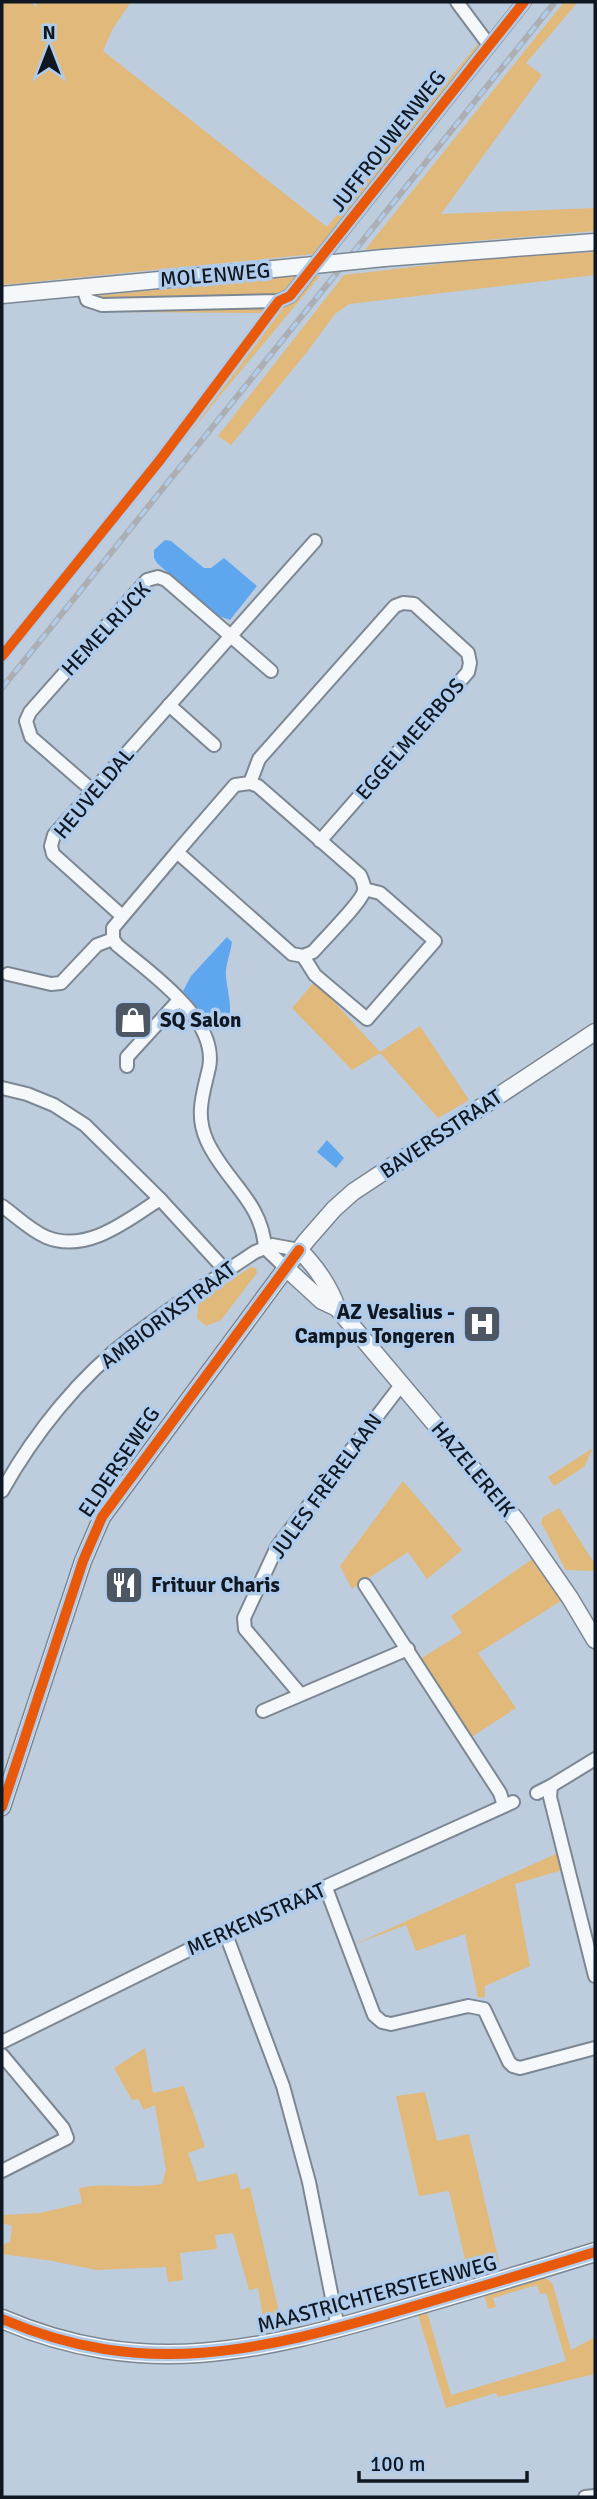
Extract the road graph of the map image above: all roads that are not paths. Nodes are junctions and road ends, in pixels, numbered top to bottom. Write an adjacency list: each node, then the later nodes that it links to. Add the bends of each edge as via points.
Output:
1 (457, 2): 3 (street)
2 (524, 2): 3 (street, JUFFROUWENWEG)
3 (489, 45): 5 (street, JUFFROUWENWEG, via 290,296 279,301 102,305 87,300)
4 (595, 242): 5 (main road, MOLENWEG, bridge)
5 (83, 287): 6 (main road, MOLENWEG)
6 (2, 295)
7 (315, 541): 8 (street, HEUVELDAL)
8 (230, 635): 9 (street, HEMELRIJCK); 10 (street, HEUVELDAL); 13 (street, HEMELRIJCK, via 166,579 151,578 30,712 26,725 31,737)
9 (271, 671)
10 (169, 705): 11 (street); 13 (street, HEUVELDAL)
11 (214, 745)
12 (250, 783): 14 (street, via 298,818); 14 (street, EGGELMEERBOS, via 259,759 396,606 414,604 468,653 468,673); 15 (street, via 235,785)
13 (93, 791): 17 (street, HEUVELDAL, via 54,835 51,846 59,861)
14 (320, 842): 16 (street, via 360,875)
15 (177, 852): 17 (street); 19 (street, via 292,954)
16 (364, 889): 19 (street, via 313,952); 19 (street, via 380,893 435,941 367,1019 315,975)
17 (121, 915): 18 (street)
18 (113, 939): 20 (street, via 97,945 61,983); 21 (street)
19 (303, 956)
20 (8, 974)
21 (179, 1000): 23 (street, via 127,1057); 27 (street, via 202,1027 209,1054 199,1114 202,1129 213,1153 256,1213)
22 (595, 1032): 28 (main road, BAVERSSTRAAT, via 353,1192)
23 (127, 1066)
24 (2, 1088): 25 (street, via 27,1094 76,1118)
25 (160, 1199): 26 (street, via 92,1239 78,1242 45,1236); 30 (street)
26 (2, 1206)
27 (265, 1248): 28 (street); 29 (street); 30 (street, AMBIORIXSTRAAT)
28 (299, 1250): 29 (main road, ELDERSEWEG); 31 (main road, HAZELEREIK, via 333,1295)
29 (285, 1267): 31 (main road, HAZELEREIK, via 322,1301); 42 (main road, ELDERSEWEG, via 102,1517 83,1561)
30 (226, 1271): 33 (street, AMBIORIXSTRAAT, via 100,1364 25,1451)
31 (337, 1308): 32 (main road, HAZELEREIK)
32 (401, 1385): 35 (main road, HAZELEREIK, via 516,1520); 37 (street, JULES FRÈRELAAN, via 277,1547 244,1618 253,1640)
33 (2, 1491)
34 (365, 1585): 36 (street)
35 (595, 1640)
36 (408, 1649): 37 (street); 43 (street, MERKENSTRAAT, via 508,1804)
37 (300, 1694): 38 (street)
38 (263, 1711)
39 (595, 1759): 40 (street)
40 (551, 1786): 41 (street); 45 (street)
41 (537, 1793)
42 (2, 1807)
43 (326, 1888): 44 (street, MERKENSTRAAT); 47 (street, via 374,2015 382,2022 478,2007 484,2009 509,2062 520,2067)
44 (225, 1932): 46 (street, MERKENSTRAAT); 52 (street, via 283,2086 309,2182)
45 (595, 1976)
46 (2, 2042)
47 (595, 2048)
48 (2, 2055): 49 (street, via 67,2138)
49 (2, 2171)
50 (595, 2252): 52 (main road, MAASTRICHTERSTEENWEG)
51 (2, 2319): 52 (main road, MAASTRICHTERSTEENWEG, via 70,2343 152,2354 255,2348)
52 (338, 2328)
53 (595, 2496): 54 (street)
54 (585, 2497)

